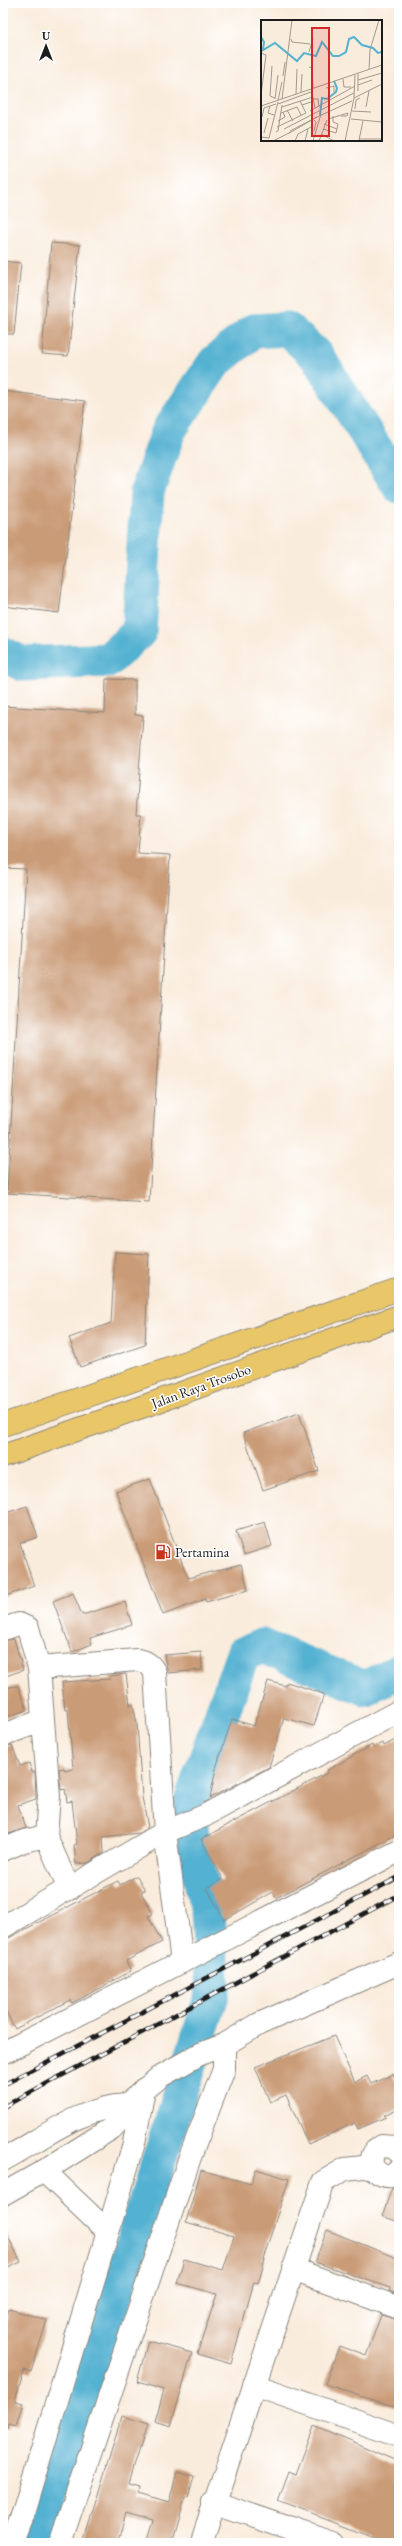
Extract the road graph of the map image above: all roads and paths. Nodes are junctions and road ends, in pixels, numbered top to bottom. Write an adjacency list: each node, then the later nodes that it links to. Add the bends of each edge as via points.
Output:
1 (399, 1289): 3 (highway, Jalan Raya Trosobo)
2 (399, 1316): 4 (highway, Jalan Raya Trosobo)
3 (3, 1425)
4 (3, 1456)
5 (13, 1627): 6 (street, via 28,1628)
6 (39, 1668): 8 (street); 10 (street, via 137,1660 153,1667)
7 (399, 1711): 10 (street, via 194,1820)
8 (42, 1721): 9 (street); 11 (street, via 49,1796)
9 (3, 1735)
10 (165, 1832): 14 (street); 16 (street)
11 (46, 1836): 12 (street, via 24,1841); 14 (street)
12 (3, 1850)
13 (399, 1851): 16 (street)
14 (69, 1889): 15 (street)
15 (3, 1927)
16 (182, 1962): 19 (street)
17 (399, 1963): 18 (street, via 259,2024)
18 (224, 2044): 20 (street, via 200,2054 161,2076); 37 (street, via 224,2069 190,2157)
19 (3, 2054)
20 (144, 2089): 21 (street); 30 (street, via 134,2143)
21 (126, 2105): 22 (street, via 111,2105 85,2114); 24 (street, via 122,2117 112,2128)
22 (51, 2133): 24 (street); 25 (street)
23 (393, 2145): 26 (street, via 372,2154)
24 (67, 2157): 27 (street)
25 (3, 2160)
26 (372, 2166): 28 (street, via 380,2175); 31 (street, via 345,2169 323,2182)
27 (44, 2171): 29 (street); 30 (street)
28 (397, 2175)
29 (3, 2194)
30 (108, 2232): 36 (street, via 23,2513)
31 (293, 2269): 32 (street); 33 (street)
32 (399, 2308)
33 (254, 2385): 34 (street); 35 (street)
34 (399, 2436)
35 (213, 2502): 38 (street); 39 (street)
36 (11, 2543)
37 (60, 2543)
38 (201, 2543)
39 (333, 2543)

